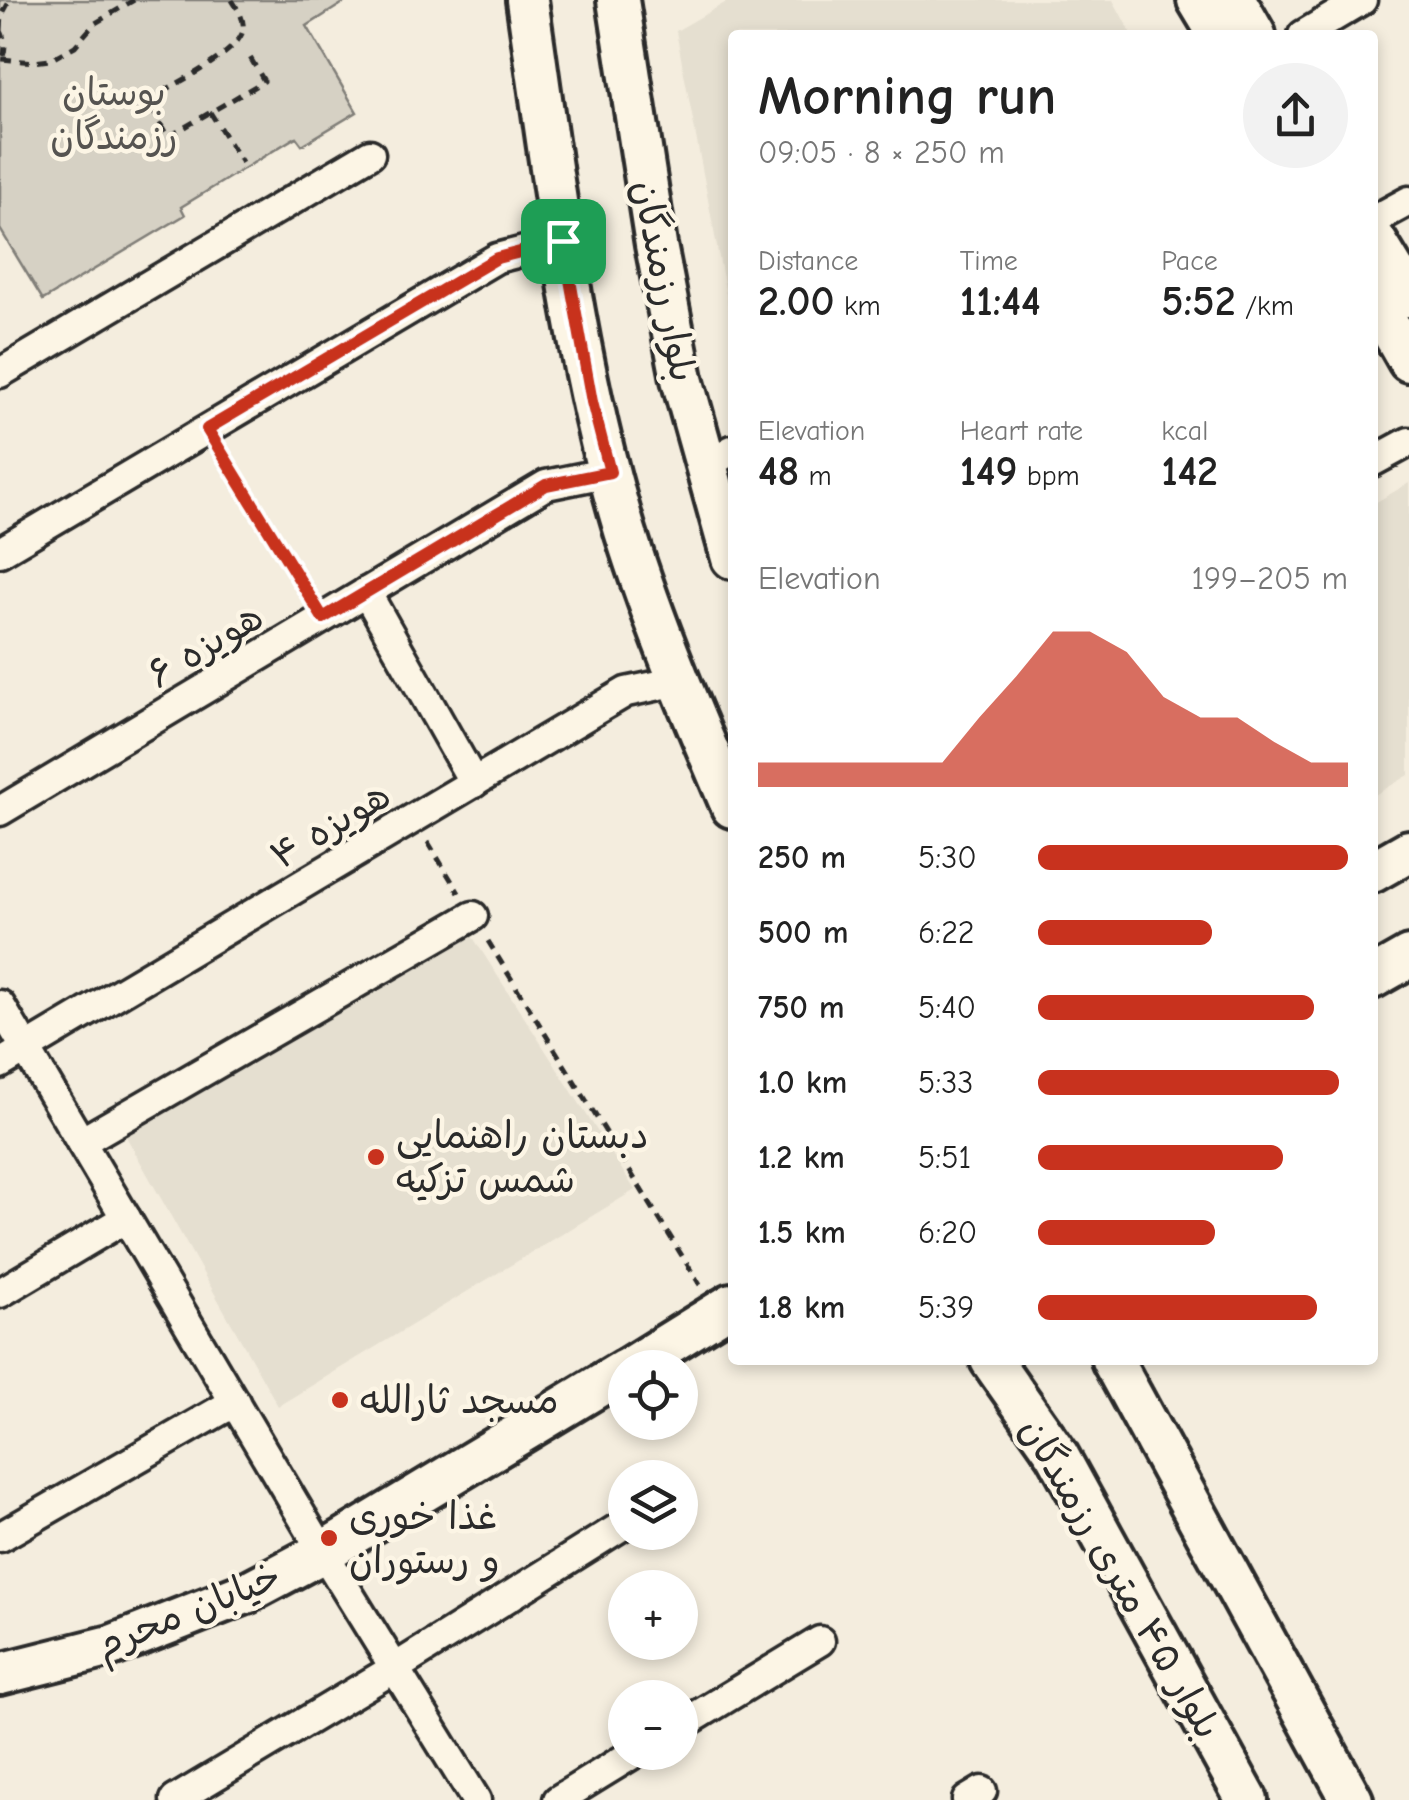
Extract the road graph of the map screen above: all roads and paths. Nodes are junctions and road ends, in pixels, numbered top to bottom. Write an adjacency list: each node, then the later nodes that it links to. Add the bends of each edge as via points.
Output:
1 (10, 0): 9 (path)
2 (134, 0): 14 (path, via 50,60)
3 (232, 0): 15 (path, via 243,22 240,38 148,100 168,136)
4 (527, 0): 20 (main road)
5 (618, 0): 28 (main road, بلوار رزمندگان, via 682,379)
6 (1198, 0): 10 (main road)
7 (1235, 0): 11 (main road)
8 (1362, 0): 12 (street)
9 (1, 29): 14 (path)
10 (1216, 30)
11 (1252, 30)
12 (1311, 30)
13 (248, 54): 15 (path, via 264,81)
14 (1, 61)
15 (210, 112): 17 (path)
16 (370, 154): 25 (street)
17 (242, 162)
18 (1409, 200): 19 (street)
19 (1378, 218)
20 (563, 241): 26 (street, via 497,258); 30 (main road)
21 (1378, 245): 22 (main road)
22 (1409, 296)
23 (1378, 307): 24 (main road)
24 (1409, 361)
25 (0, 373)
26 (207, 429): 32 (street); 34 (path)
27 (1409, 442): 29 (street)
28 (719, 458): 31 (main road, بلوار رزمندگان)
29 (1378, 459)
30 (610, 472): 33 (street, هویزه ۶, via 546,485); 35 (main road)
31 (728, 527)
32 (0, 552)
33 (366, 592): 34 (street, هویزه ۶); 36 (street)
34 (323, 618): 38 (street, هویزه ۶)
35 (678, 681): 36 (street, هویزه ۴, via 626,692); 37 (main road)
36 (474, 783): 39 (street, هویزه ۴)
37 (728, 798)
38 (0, 812)
39 (414, 818): 42 (path); 46 (street, هویزه ۴)
40 (1409, 851): 41 (main road)
41 (1378, 869)
42 (474, 916): 48 (street); 51 (path)
43 (1409, 957): 44 (main road)
44 (1378, 975)
45 (0, 1005): 46 (street)
46 (26, 1049): 47 (street, هویزه ۴); 48 (street)
47 (0, 1064)
48 (81, 1142): 49 (street)
49 (126, 1218): 50 (street); 56 (street)
50 (0, 1292)
51 (725, 1309): 52 (main road, خیابان محرم)
52 (658, 1350)
53 (995, 1365): 68 (main road, بلوار ۴۵ متری رزمندگان, via 1057,1454)
54 (1115, 1365): 69 (main road)
55 (608, 1380): 59 (main road, خیابان محرم)
56 (235, 1402): 58 (street); 59 (street)
57 (608, 1535): 61 (street)
58 (0, 1537)
59 (324, 1552): 61 (street); 62 (main road, خیابان محرم, via 246,1593 111,1646)
60 (820, 1641): 63 (street)
61 (395, 1668): 65 (street); 66 (street)
62 (0, 1674)
63 (698, 1715)
64 (608, 1769): 67 (street)
65 (175, 1800)
66 (476, 1800)
67 (558, 1800)
68 (1246, 1800)
69 (1352, 1800)

